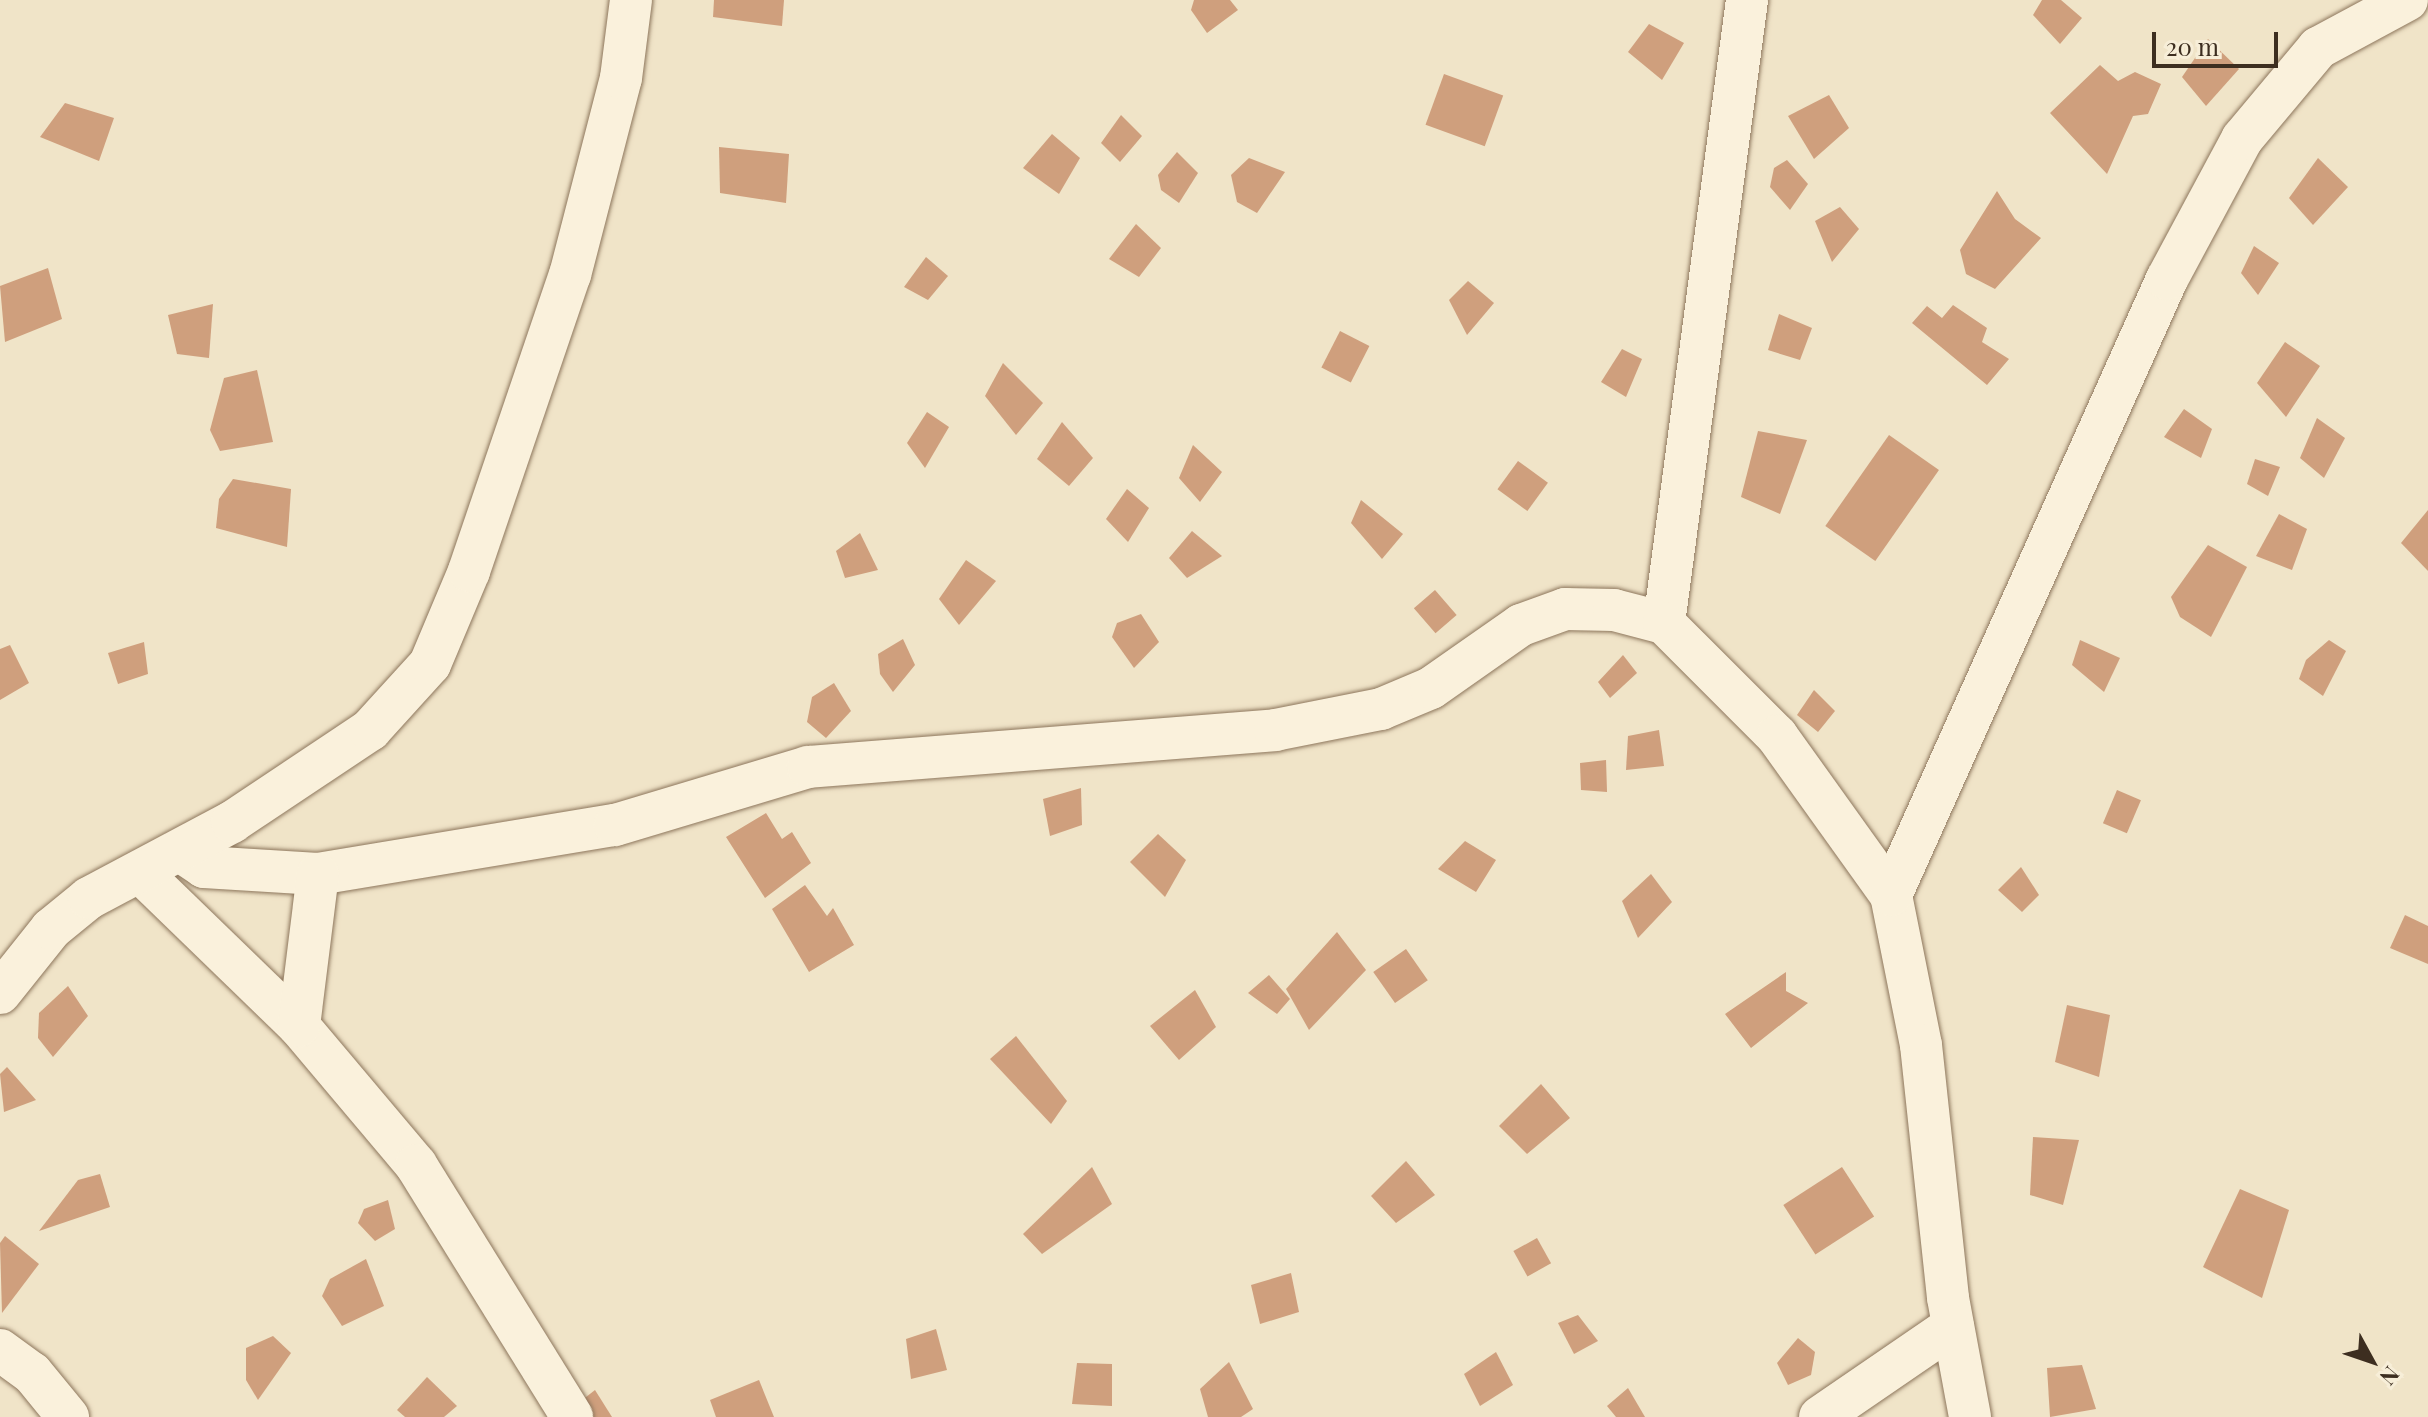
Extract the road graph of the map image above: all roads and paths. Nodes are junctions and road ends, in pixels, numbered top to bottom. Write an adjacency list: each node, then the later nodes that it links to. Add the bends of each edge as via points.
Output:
1 (631, 0): 5 (street, via 621,78 570,275 469,571 430,664 370,730)
2 (1747, 0): 4 (street)
3 (2407, 0): 8 (street, via 2318,48 2242,139 2167,279)
4 (1664, 623): 7 (street, via 1614,610 1565,609 1521,625 1431,688 1381,709 1275,730 808,767 615,825); 8 (street, via 1777,736)
5 (182, 852): 6 (street); 7 (street, via 204,867)
6 (140, 872): 9 (street, via 60,921); 10 (street)
7 (318, 874): 10 (street)
8 (1891, 895): 11 (street, via 1921,1045)
9 (0, 993)
10 (299, 1026): 14 (street, via 416,1165)
11 (1953, 1326): 15 (street); 16 (street)
12 (0, 1350): 13 (street, via 32,1373)
13 (68, 1417)
14 (572, 1417)
15 (1820, 1417)
16 (1970, 1417)

